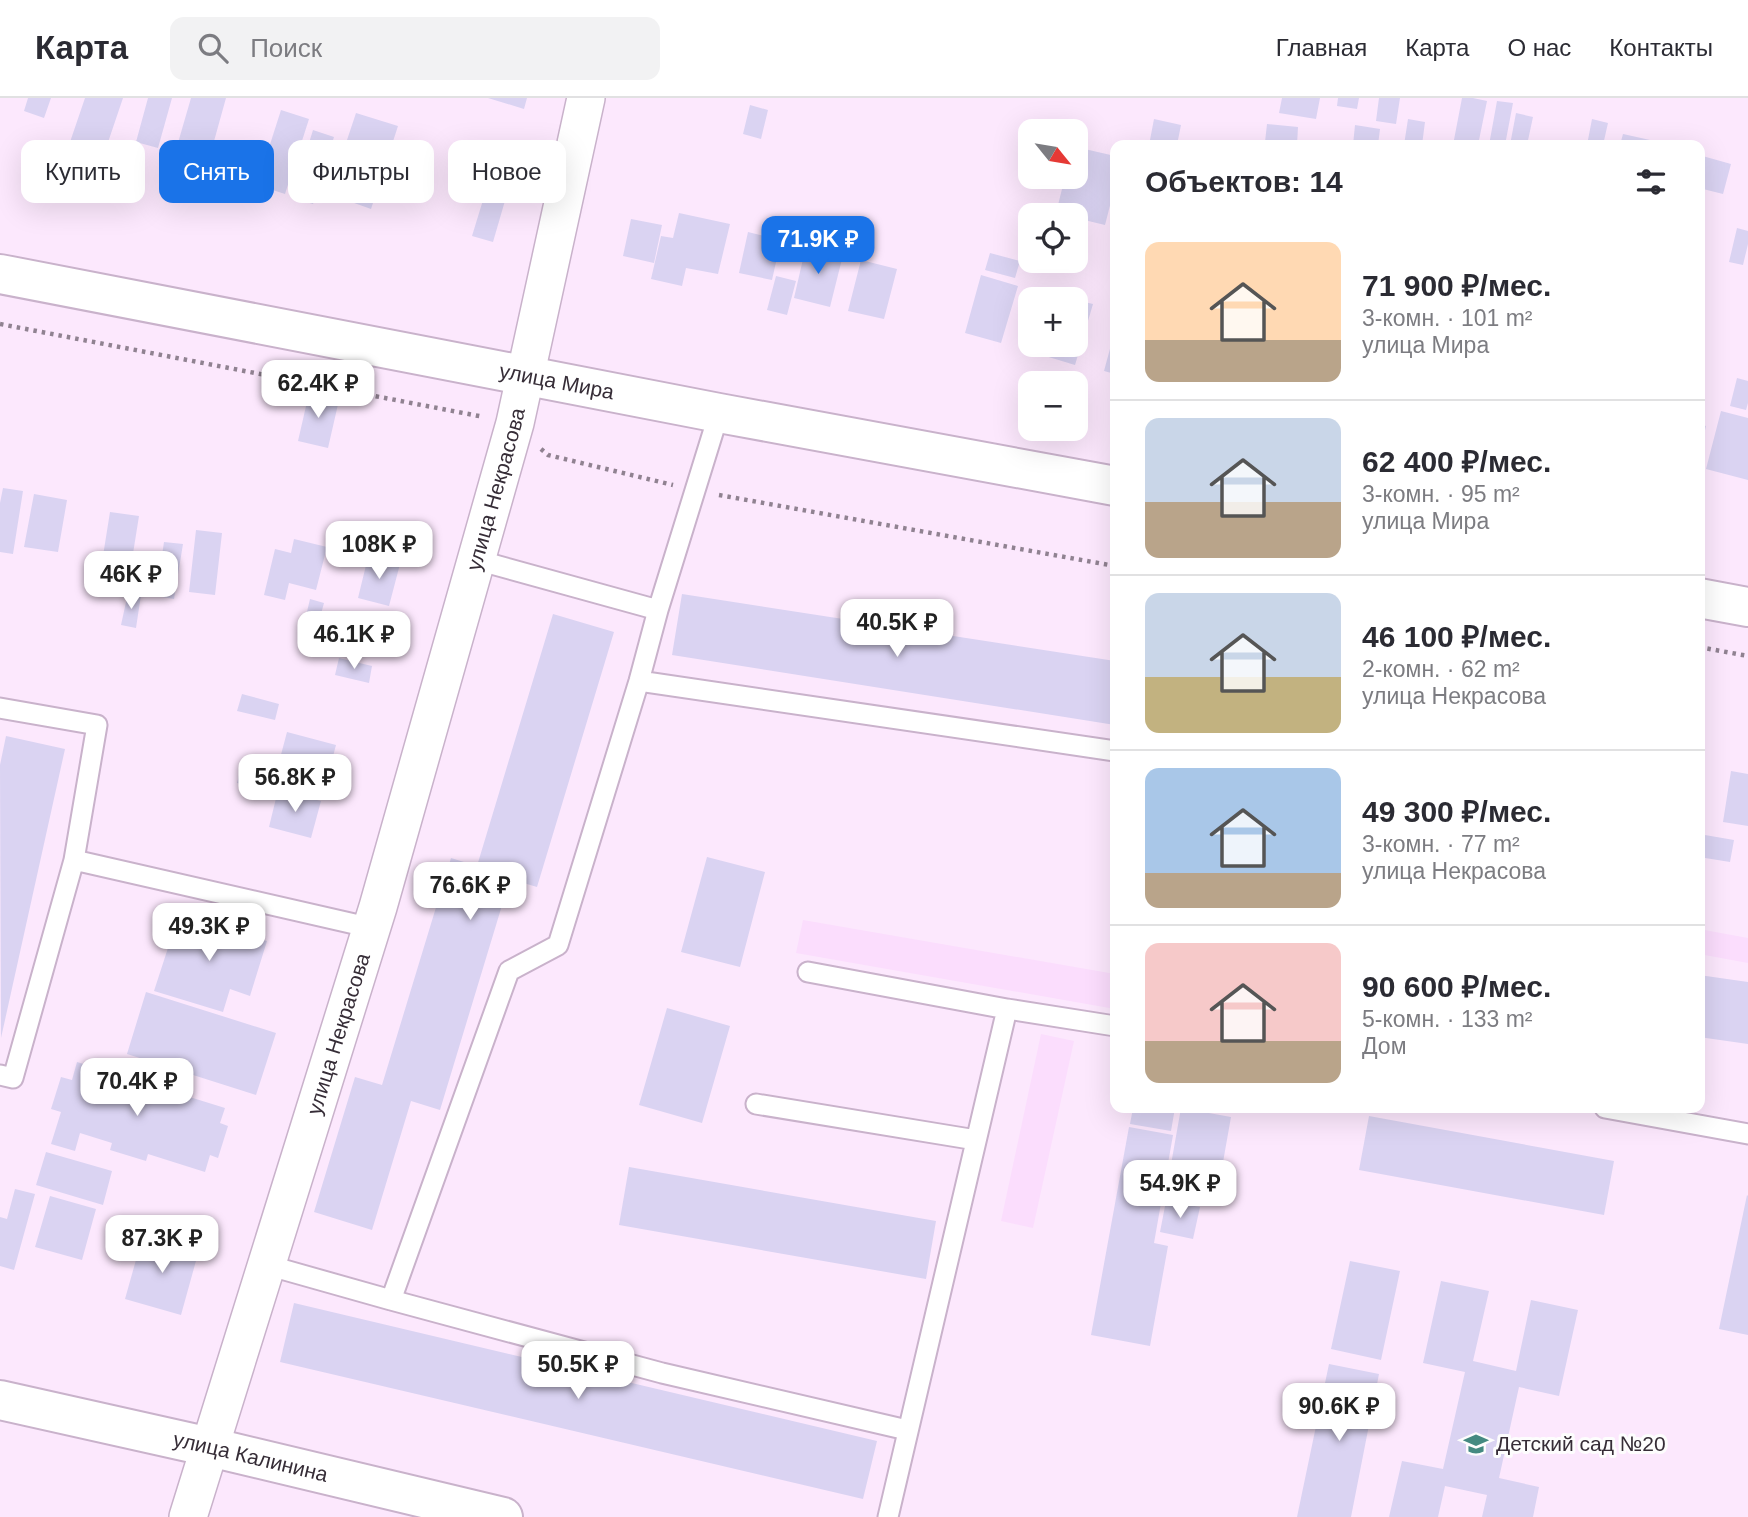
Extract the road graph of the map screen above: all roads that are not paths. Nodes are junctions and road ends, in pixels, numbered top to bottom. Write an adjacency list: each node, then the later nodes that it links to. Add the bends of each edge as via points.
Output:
1 (586, 98): 3 (street, улица Некрасова)
2 (0, 274): 3 (street, улица Мира)
3 (526, 375): 4 (street, улица Мира); 6 (street, улица Некрасова)
4 (719, 413): 5 (street, улица Мира); 9 (lane)
5 (1110, 485)
6 (477, 560): 9 (lane); 14 (street, улица Некрасова)
7 (1705, 599): 8 (street)
8 (1748, 607)
9 (658, 610): 10 (lane)
10 (639, 681): 12 (lane); 24 (lane, via 558,946 509,971)
11 (0, 708): 13 (lane, via 97,724)
12 (1110, 750)
13 (74, 860): 14 (lane); 18 (lane, via 13,1079)
14 (372, 928): 23 (street, улица Некрасова)
15 (808, 972): 16 (lane)
16 (1007, 1009): 17 (lane); 22 (lane)
17 (1110, 1025)
18 (0, 1076)
19 (756, 1104): 22 (lane)
20 (1632, 1113): 21 (lane)
21 (1748, 1134)
22 (976, 1140): 26 (lane)
23 (267, 1265): 24 (lane); 27 (street, улица Некрасова)
24 (391, 1300): 26 (lane, via 662,1373)
25 (0, 1400): 27 (street, улица Калинина)
26 (907, 1430): 30 (lane)
27 (210, 1447): 28 (street, улица Некрасова); 29 (street, улица Калинина)
28 (188, 1517)
29 (503, 1517)
30 (888, 1517)

